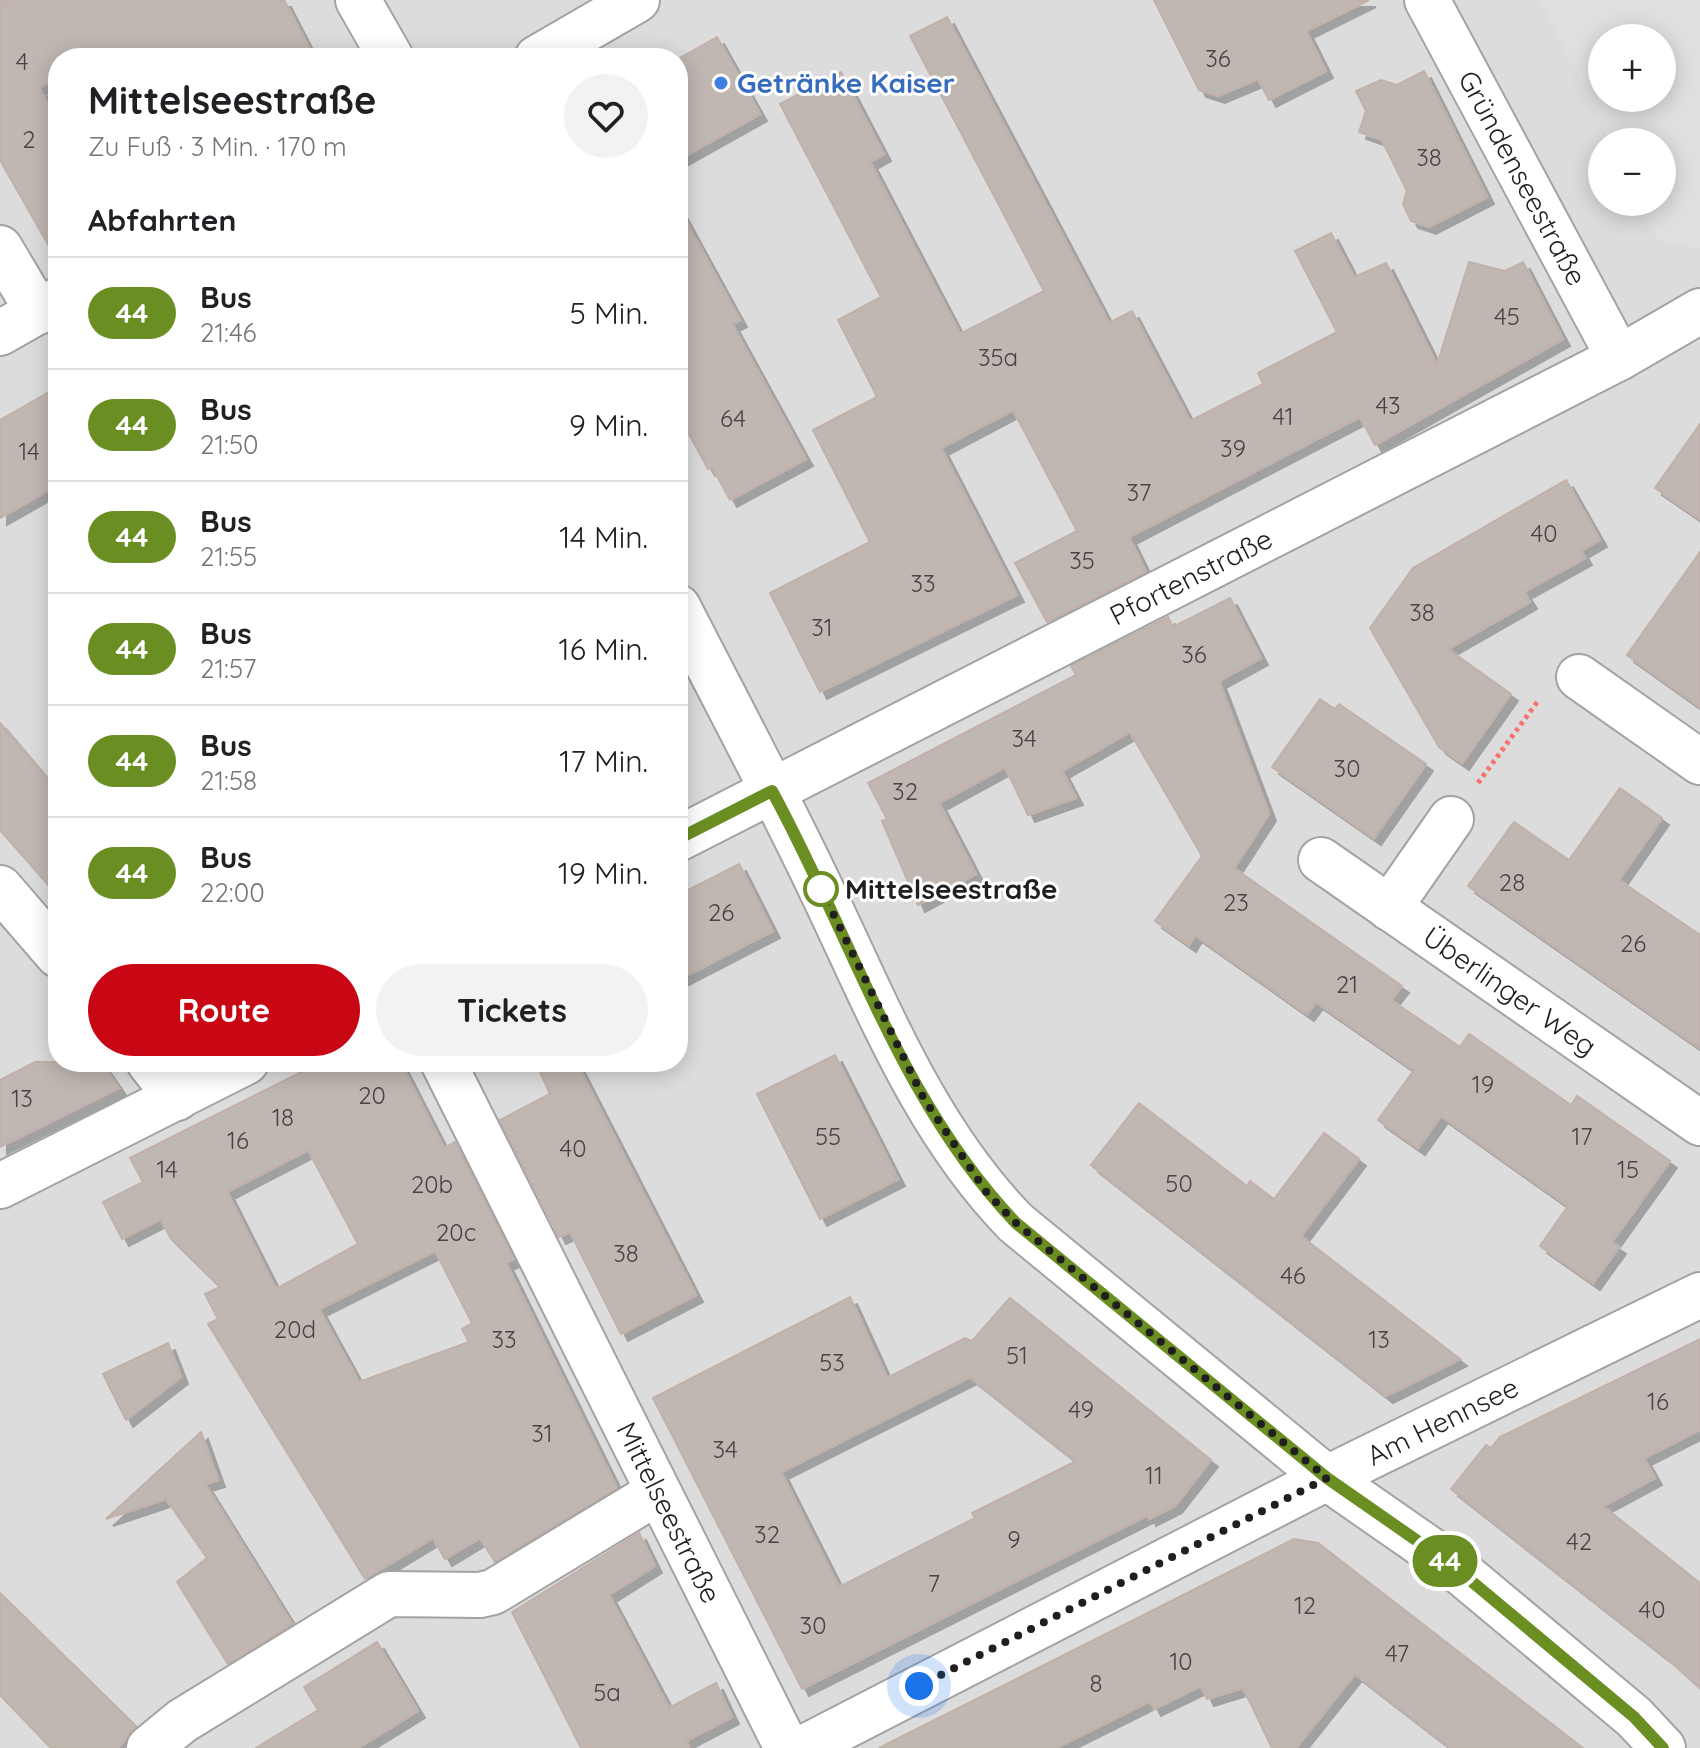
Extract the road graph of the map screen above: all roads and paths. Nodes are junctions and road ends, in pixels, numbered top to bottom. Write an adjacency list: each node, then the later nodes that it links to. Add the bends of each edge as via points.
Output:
1 (358, 0): 4 (street)
2 (637, 0): 5 (street)
3 (1427, 0): 10 (street, Gründenseestraße)
4 (385, 48)
5 (554, 48)
6 (0, 248): 7 (street)
7 (48, 306): 9 (street)
8 (1700, 311): 10 (street, Pfortenstraße)
9 (0, 333)
10 (1619, 358): 14 (street, Pfortenstraße)
11 (688, 627): 14 (street)
12 (1579, 677): 13 (street); 15 (path, via 1551,682)
13 (1700, 762)
14 (772, 791): 16 (street, Pfortenstraße); 28 (street, via 924,1099 987,1193 1016,1223)
15 (1451, 819): 19 (street)
16 (688, 834)
17 (1321, 860): 19 (street, Überlinger Weg)
18 (0, 888): 20 (street)
19 (1389, 908): 25 (street, Überlinger Weg)
20 (48, 943)
21 (157, 1072): 24 (street)
22 (227, 1072): 24 (street)
23 (448, 1072): 29 (street, Mittelseestraße)
24 (177, 1098): 26 (street)
25 (1700, 1123)
26 (0, 1186)
27 (1700, 1295): 28 (street, Am Hennsee)
28 (1327, 1478): 32 (street, Am Hennsee); 33 (street, via 1452,1565 1634,1717)
29 (658, 1492): 30 (street, via 493,1592 389,1594 182,1721); 31 (street, Mittelseestraße)
30 (149, 1748)
31 (787, 1748)
32 (803, 1748)
33 (1663, 1748)

